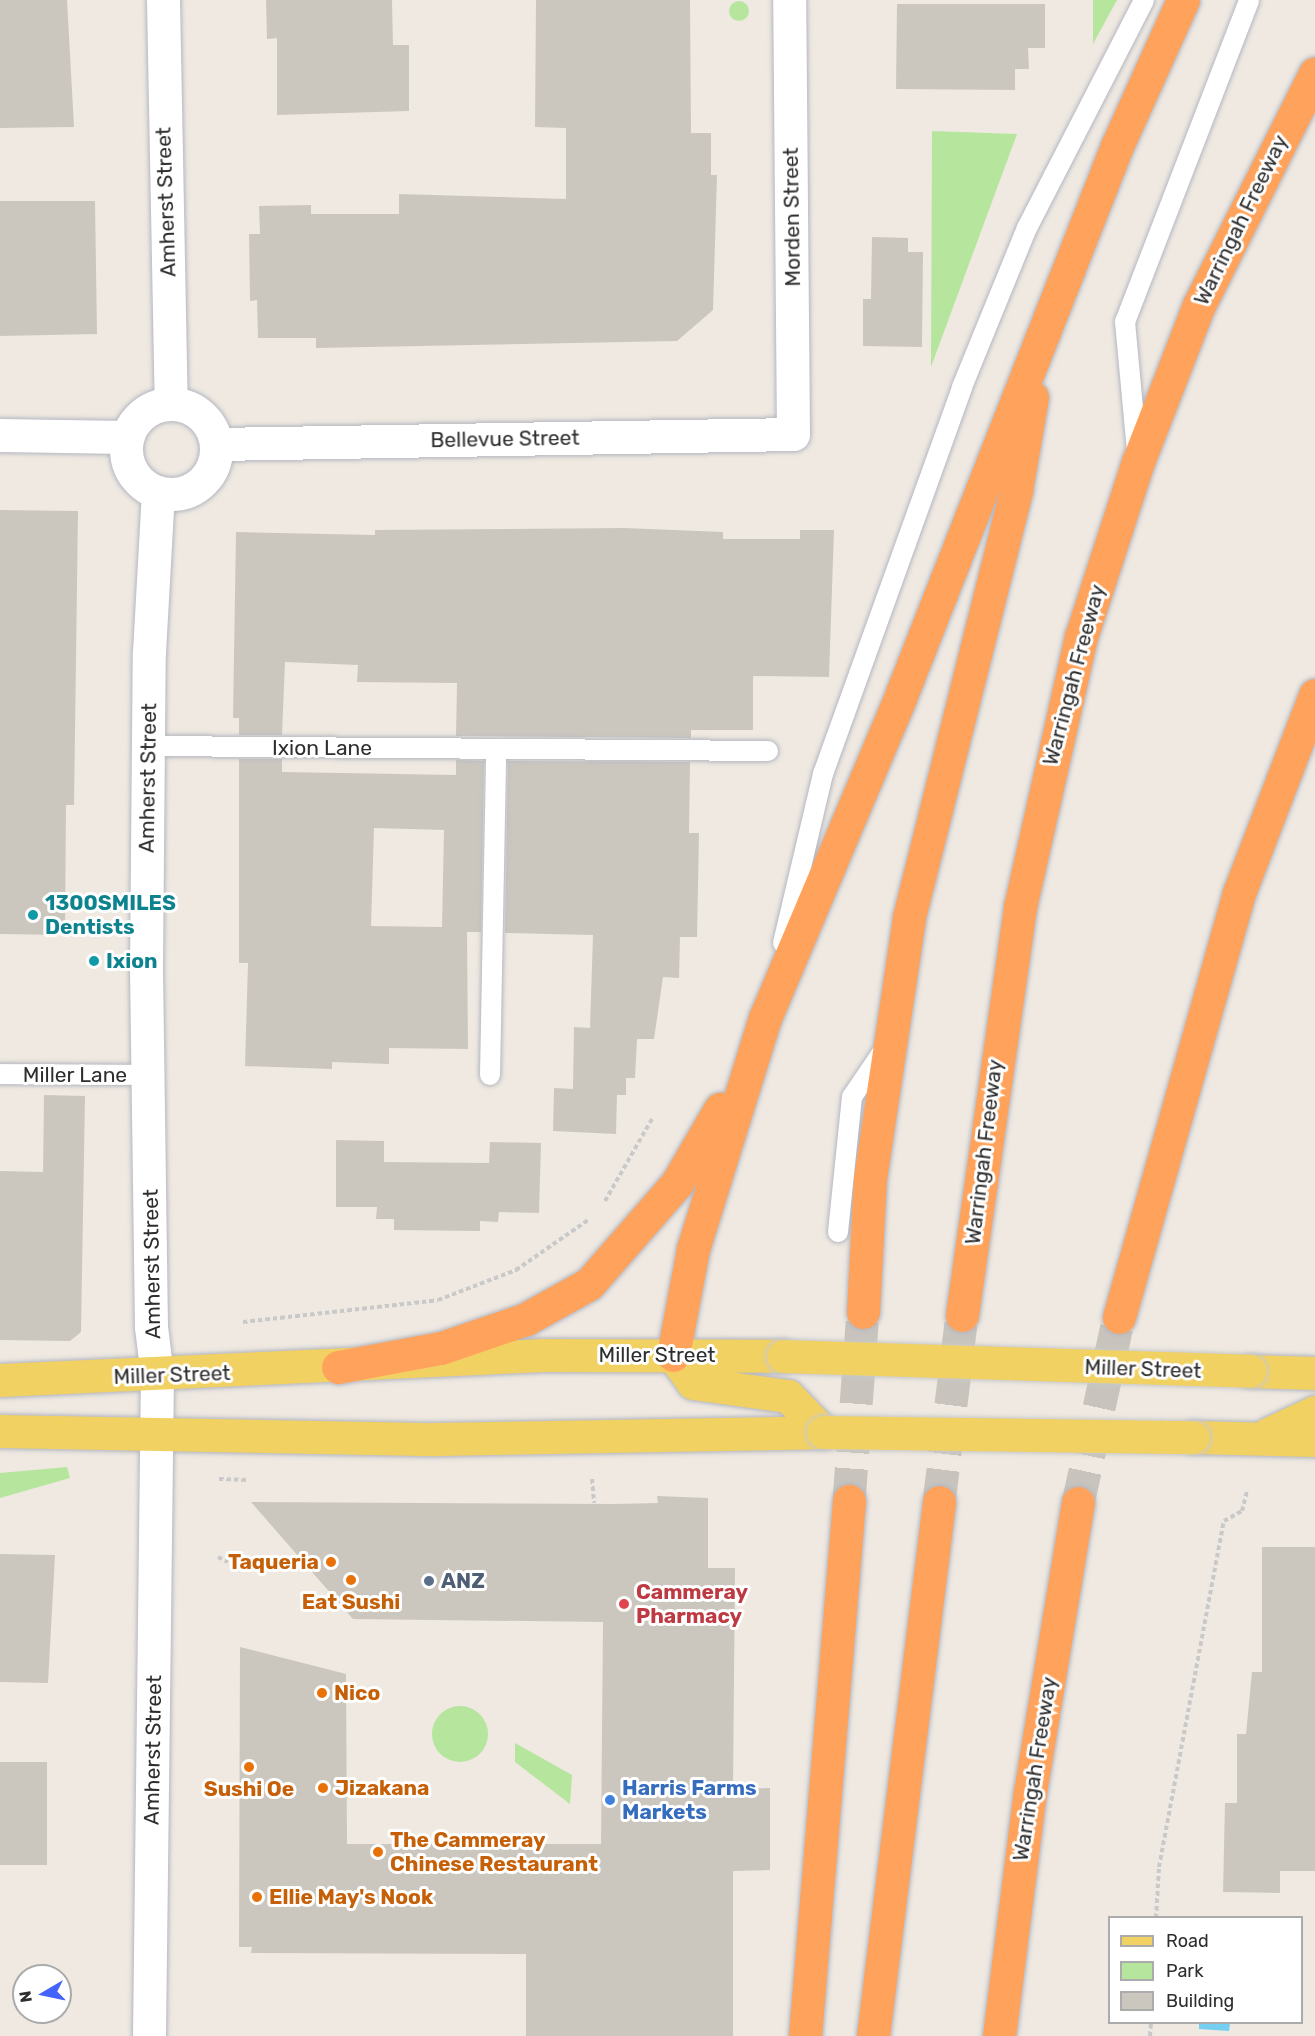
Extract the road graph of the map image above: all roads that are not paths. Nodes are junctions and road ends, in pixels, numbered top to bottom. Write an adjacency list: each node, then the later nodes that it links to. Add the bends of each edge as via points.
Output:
1 (163, 0): 8 (street, Amherst Street)
2 (789, 0): 9 (street, Morden Street)
3 (1144, 0): 19 (lane, via 1027,228 962,387 823,774)
4 (1183, 0): 7 (highway)
5 (1249, 0): 13 (lane, via 1125,322)
6 (1315, 73): 13 (highway, Warringah Freeway, via 1199,304)
7 (1047, 318): 19 (highway, via 900,698); 20 (highway, via 1016,490 970,657 909,917)
8 (171, 404): 11 (street, via 144,413); 12 (street, via 198,413)
9 (793, 434): 12 (street, Bellevue Street)
10 (0, 435): 11 (street)
11 (127, 436): 14 (street, via 130,468)
12 (216, 444): 14 (street, via 203,481 182,493)
13 (1138, 462): 26 (highway, Warringah Freeway, via 1081,637 1036,822 1002,1009)
14 (158, 492): 16 (street, Amherst Street)
15 (1315, 695): 27 (highway, via 1239,893)
16 (148, 746): 17 (lane, Ixion Lane); 22 (street, Amherst Street)
17 (496, 749): 18 (lane, Ixion Lane); 23 (lane)
18 (768, 751)
19 (765, 1018): 28 (highway, via 693,1249); 29 (highway, via 677,1183 589,1284 526,1319 451,1344)
20 (891, 1041): 24 (lane, via 852,1097); 25 (highway, via 870,1179)
21 (0, 1074): 22 (lane, Miller Lane)
22 (149, 1075): 31 (street, Amherst Street, via 151,1327)
23 (490, 1075)
24 (838, 1232)
25 (863, 1312)
26 (962, 1315)
27 (1119, 1317)
28 (673, 1355): 29 (main road, Miller Street, via 543,1355); 30 (main road, Miller Street, bridge); 35 (main road, via 686,1379 702,1387 783,1396)
29 (338, 1367): 31 (main road, Miller Street)
30 (1315, 1373)
31 (157, 1375): 32 (main road, Miller Street); 36 (street, Amherst Street)
32 (0, 1380)
33 (1315, 1412): 37 (main road)
34 (0, 1431): 36 (main road)
35 (823, 1432): 36 (main road, via 436,1439); 37 (main road, bridge)
36 (156, 1433): 42 (street, Amherst Street)
37 (1249, 1437): 38 (main road)
38 (1315, 1440)
39 (849, 1501): 43 (highway)
40 (939, 1502): 44 (highway)
41 (1078, 1503): 45 (highway, Warringah Freeway, via 1030,1791)
42 (149, 2036)
43 (805, 2036)
44 (873, 2036)
45 (999, 2036)

